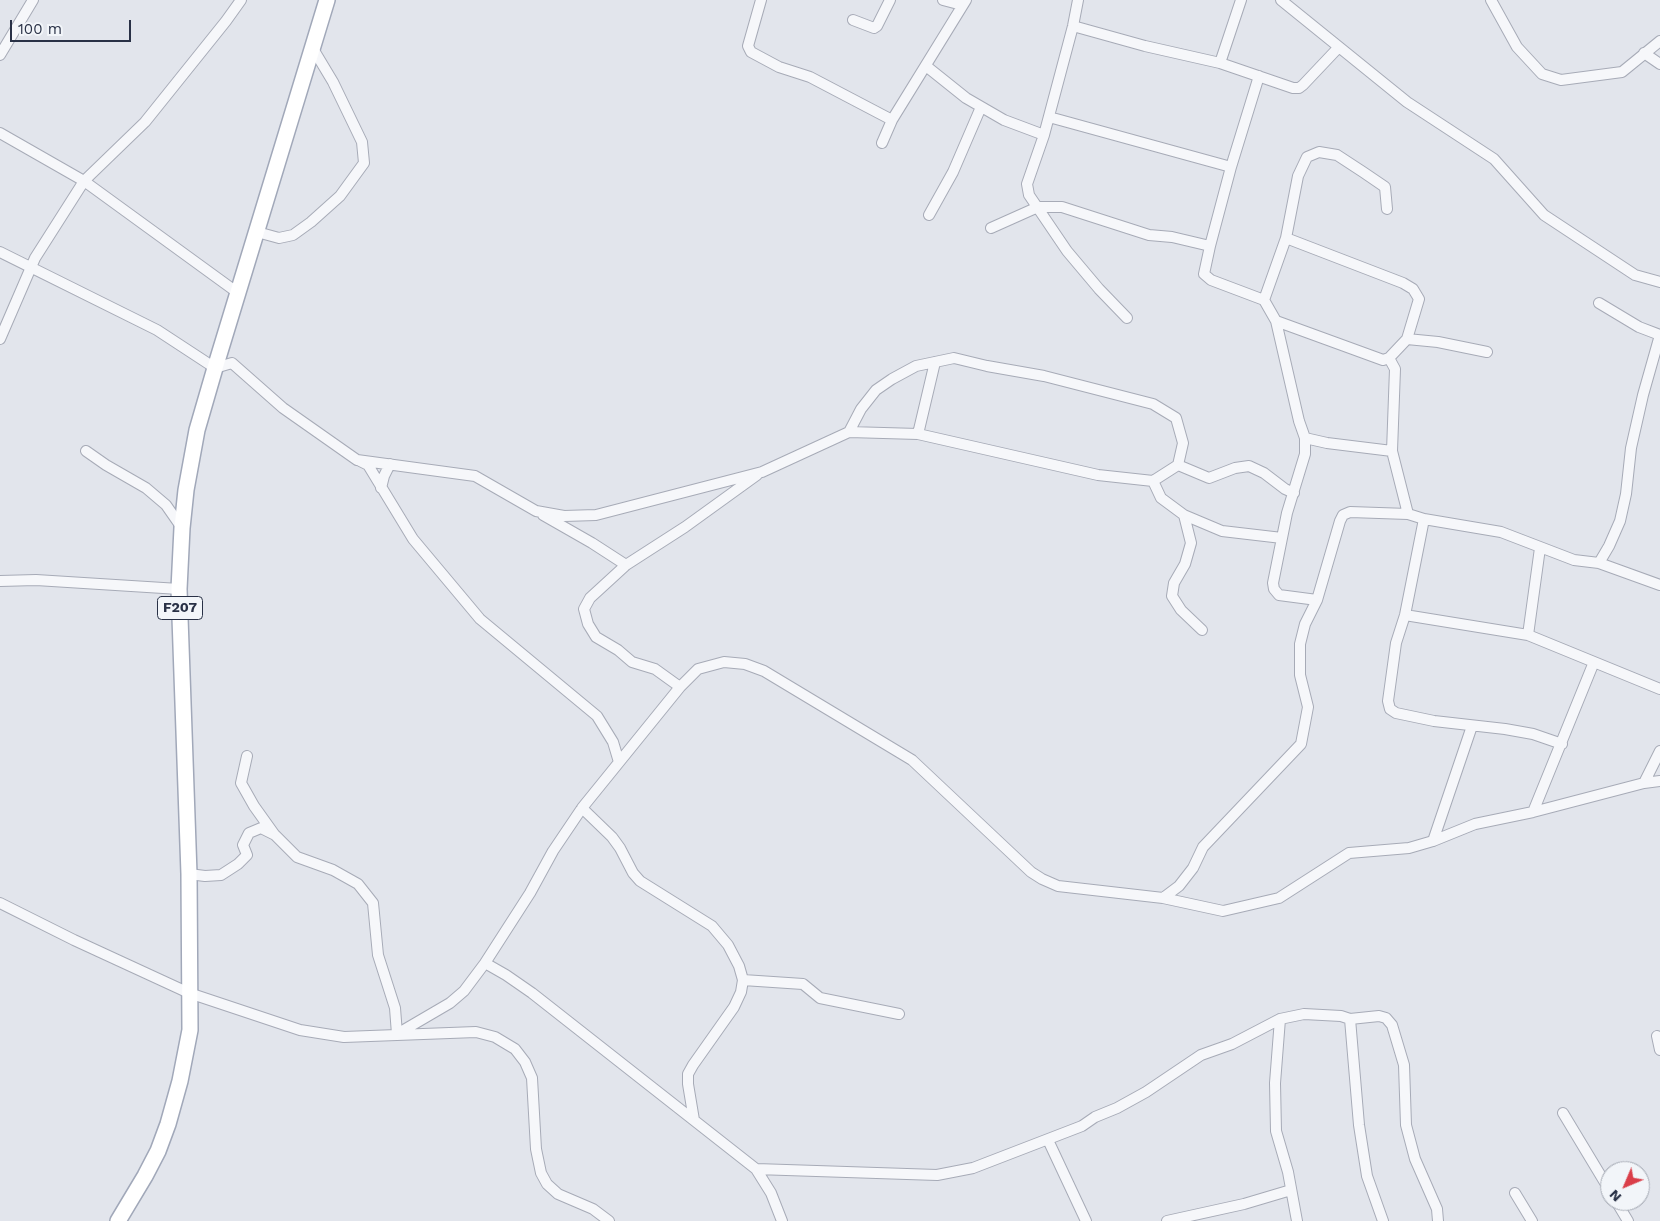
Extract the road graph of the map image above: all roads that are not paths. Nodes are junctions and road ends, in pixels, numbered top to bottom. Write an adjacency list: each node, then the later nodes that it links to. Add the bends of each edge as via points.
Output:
1 (33, 0): 18 (street)
2 (241, 0): 30 (street, via 145,122)
3 (327, 0): 15 (main road, F207)
4 (761, 0): 25 (street, via 748,46 751,52 779,67 810,77)
5 (890, 0): 12 (street, via 874,28)
6 (943, 0): 11 (street)
7 (1078, 0): 13 (street)
8 (1241, 0): 19 (street)
9 (1281, 0): 16 (street)
10 (1491, 0): 17 (street, via 1517,47 1542,74 1561,80 1622,72)
11 (964, 3): 21 (street)
12 (853, 20)
13 (1073, 26): 19 (street, via 1144,46); 24 (street)
14 (1660, 40): 17 (street)
15 (312, 47): 35 (main road, F207); 35 (street, via 362,142 364,163 340,196 293,235 279,238)
16 (1338, 48): 22 (street, via 1299,88); 40 (street, via 1407,102 1494,159 1544,215 1635,275)
17 (1644, 53): 20 (street)
18 (0, 55)
19 (1220, 62): 22 (street)
20 (1660, 64)
21 (926, 66): 23 (street); 25 (street)
22 (1259, 76): 29 (street)
23 (981, 107): 27 (street, via 1004,120); 33 (street, via 953,172)
24 (1049, 117): 27 (street); 29 (street)
25 (892, 120): 28 (street)
26 (0, 132): 30 (street)
27 (1044, 135): 31 (street, via 1027,184 1029,195)
28 (882, 143)
29 (1231, 167): 37 (street)
30 (84, 181): 39 (street); 41 (street)
31 (1038, 207): 34 (street); 37 (street, via 1062,207 1149,235); 44 (street, via 1067,251)
32 (1387, 209): 36 (street, via 1385,188 1337,155 1319,152 1307,156 1298,176)
33 (929, 215)
34 (991, 228)
35 (256, 232): 41 (main road, F207)
36 (1286, 238): 42 (street); 47 (street, via 1414,289 1419,299)
37 (1210, 246): 42 (street, via 1204,274 1207,278)
38 (0, 252): 39 (street)
39 (31, 267): 46 (street); 51 (street, via 158,330)
40 (1660, 282)
41 (238, 294): 51 (main road, F207)
42 (1264, 300): 45 (street)
43 (1599, 303): 71 (street, via 1660,336 1631,448 1620,521)
44 (1127, 318)
45 (1276, 321): 49 (street, via 1383,360); 54 (street)
46 (0, 339)
47 (1407, 339): 48 (street); 49 (street)
48 (1487, 352)
49 (1389, 358): 56 (street, via 1395,369)
50 (935, 362): 52 (street, via 916,366 876,390); 53 (street); 59 (street, via 954,358 1044,376 1153,404 1176,418 1183,443)
51 (215, 368): 57 (street, via 232,363 283,408); 68 (main road, F207, via 196,439)
52 (849, 432): 53 (street); 60 (street)
53 (918, 434): 61 (street, via 1098,475)
54 (1305, 438): 56 (street); 63 (street, via 1305,454)
55 (86, 451): 68 (street, via 146,488 166,505)
56 (1392, 451): 65 (street)
57 (357, 460): 58 (street); 62 (street, via 368,465)
58 (390, 464): 62 (street); 64 (street, via 475,476)
59 (1178, 465): 61 (street); 63 (street, via 1210,478 1249,466)
60 (762, 472): 64 (street, via 596,515 564,516); 72 (street)
61 (1154, 481): 66 (street, via 1160,498)
62 (381, 488): 87 (street, via 413,539 480,619 597,716 613,742)
63 (1294, 493): 69 (street)
64 (536, 510): 72 (street)
65 (1408, 514): 67 (street); 76 (street, via 1350,512 1343,515)
66 (1184, 515): 69 (street, via 1222,531); 78 (street, via 1191,543 1186,564 1174,583 1172,596 1181,610)
67 (1424, 519): 70 (street, via 1501,532); 77 (street)
68 (182, 528): 75 (main road, F207)
69 (1282, 538): 76 (street, via 1274,589 1280,595)
70 (1540, 548): 71 (street, via 1574,560); 79 (street)
71 (1599, 563): 74 (street)
72 (626, 565): 81 (street, via 590,598 584,610 588,624 596,637 632,662 655,669)
73 (0, 580): 75 (street)
74 (1660, 585)
75 (179, 589): 94 (main road, F207)
76 (1317, 600): 95 (street, via 1305,624 1300,644 1300,676 1308,707 1301,744 1203,847 1179,886)
77 (1405, 616): 79 (street); 83 (street, via 1396,643 1388,701 1390,709 1434,721)
78 (1202, 630)
79 (1528, 635): 80 (street)
80 (1594, 662): 82 (street); 84 (street)
81 (680, 687): 87 (street); 95 (street, via 698,669 724,662 745,664 764,671 912,760 1042,880 1058,886)
82 (1660, 689)
83 (1472, 726): 84 (street, via 1505,728); 93 (street)
84 (1562, 744): 91 (street)
85 (1660, 750): 89 (street)
86 (247, 756): 92 (street, via 241,783)
87 (619, 762): 90 (street)
88 (1660, 780): 89 (street)
89 (1644, 783): 91 (street)
90 (582, 808): 97 (street); 98 (street, via 616,842 640,881 712,926 728,945)
91 (1533, 812): 93 (street, via 1475,824)
92 (274, 834): 94 (street, via 260,828 250,832 243,845 247,855 222,875); 103 (street, via 297,857 333,870 358,884 373,903 378,954 395,1008)
93 (1433, 841): 95 (street, via 1409,848 1349,853 1279,898 1223,911)
94 (189, 874): 99 (main road, F207)
95 (1163, 898)
96 (0, 902): 99 (street)
97 (484, 963): 103 (street, via 464,991 450,1003); 107 (street, via 532,993)
98 (743, 980): 100 (street, via 803,984 820,998); 107 (street, via 734,1007 688,1074)
99 (189, 993): 103 (street, via 300,1030 344,1037); 113 (main road, F207, via 190,1030 168,1124 158,1151)
100 (899, 1014)
101 (1350, 1018): 102 (street, via 1304,1014); 119 (street, via 1359,1125 1366,1168); 120 (street, via 1379,1016 1392,1025 1404,1065 1406,1125 1437,1209)
102 (1280, 1019): 108 (street, via 1232,1044 1201,1055 1146,1092); 111 (street, via 1276,1131)
103 (397, 1034): 114 (street, via 476,1032 495,1037 515,1049 532,1078 540,1173 558,1194 592,1209)
104 (1657, 1036): 105 (street)
105 (1660, 1050)
106 (1563, 1113): 110 (street)
107 (694, 1120): 109 (street)
108 (1048, 1140): 109 (street, via 973,1168 937,1175); 116 (street)
109 (756, 1170): 115 (street, via 771,1193)
110 (1600, 1174)
111 (1291, 1190): 117 (street); 118 (street)
112 (1515, 1194): 121 (street)
113 (118, 1221)
114 (609, 1221)
115 (782, 1221)
116 (1086, 1221)
117 (1167, 1221)
118 (1297, 1221)
119 (1382, 1221)
120 (1438, 1221)
121 (1532, 1221)

